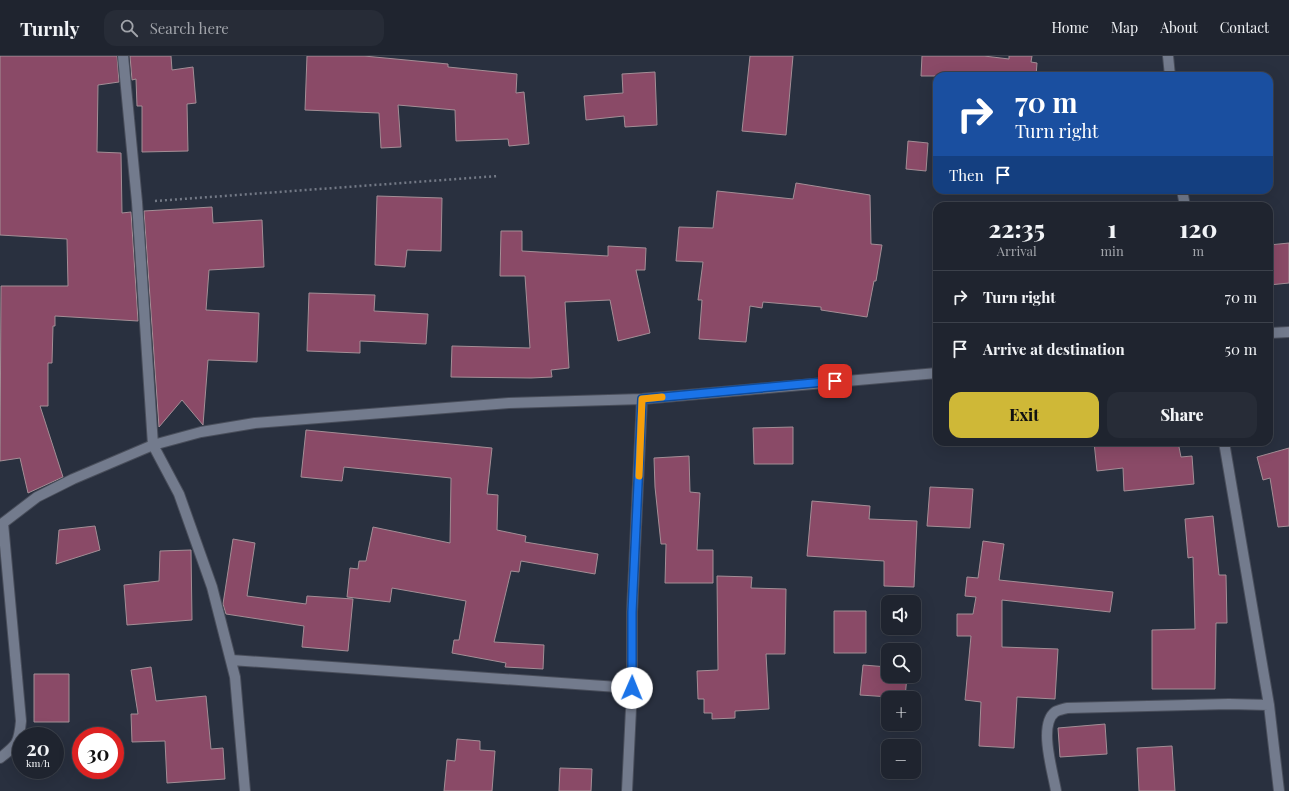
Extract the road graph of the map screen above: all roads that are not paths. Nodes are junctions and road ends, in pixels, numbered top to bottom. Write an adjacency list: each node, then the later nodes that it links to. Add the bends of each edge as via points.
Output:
1 (123, 56): 8 (street, via 137,202)
2 (1168, 56): 3 (street)
3 (1170, 72)
4 (1289, 332): 5 (street)
5 (1273, 334)
6 (933, 373): 7 (street)
7 (642, 399): 8 (street, via 509,404 255,423 201,432); 12 (street, via 632,612)
8 (153, 445): 10 (street, via 37,497); 11 (street, via 179,494 212,587)
9 (1225, 446): 13 (street)
10 (2, 523): 14 (street, via 21,721 16,746)
11 (231, 660): 12 (street); 15 (street, via 235,676)
12 (632, 688): 16 (street)
13 (1269, 705): 17 (street, via 1067,708 1055,712 1048,721 1046,736); 18 (street)
14 (0, 758)
15 (245, 791)
16 (628, 791)
17 (1056, 791)
18 (1279, 791)

